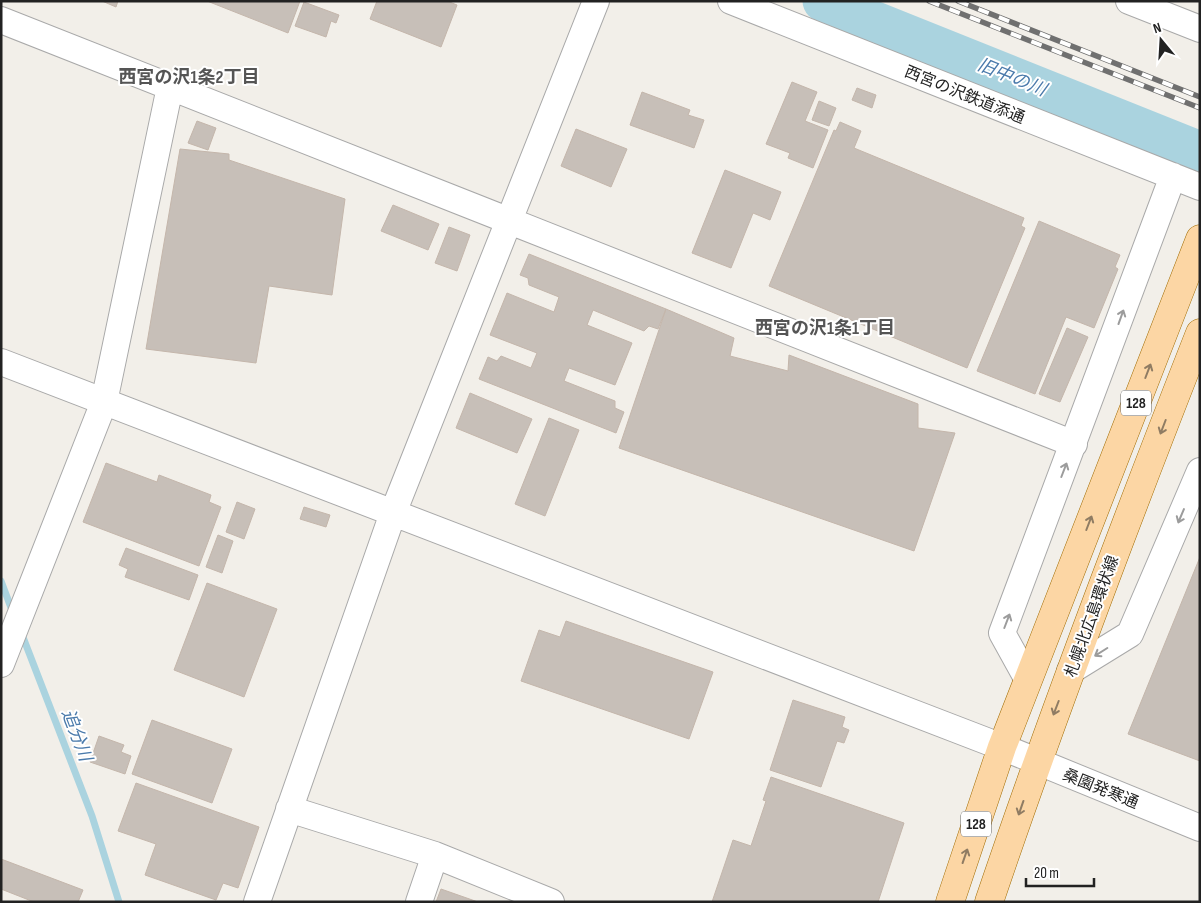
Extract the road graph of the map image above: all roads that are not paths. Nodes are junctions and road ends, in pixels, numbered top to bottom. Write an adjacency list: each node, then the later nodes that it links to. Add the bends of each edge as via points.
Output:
1 (596, 1): 9 (street)
2 (731, 1): 7 (street, 西宮の沢鉄道添通)
3 (1128, 1): 5 (street)
4 (1, 20): 6 (street)
5 (1200, 29)
6 (170, 87): 9 (street); 13 (street)
7 (1173, 176): 8 (street, 西宮の沢鉄道添通); 14 (street, one-way to 7)
8 (1200, 187)
9 (509, 222): 14 (street); 16 (street)
10 (1200, 239): 19 (main road, 128, one-way to 10)
11 (1200, 332): 18 (main road, 札幌北広島環状線 / 128, one-way to 18)
12 (1, 362): 13 (street, 桑園発寒通)
13 (104, 402): 16 (street, 桑園発寒通); 17 (street)
14 (1074, 444): 19 (street, one-way to 14, via 1002,633)
15 (1200, 472): 18 (street, one-way to 18, via 1130,634)
16 (394, 513): 20 (street, 桑園発寒通); 22 (street)
17 (3, 660)
18 (1070, 671): 21 (main road, 札幌北広島環状線 / 128, one-way to 21)
19 (1028, 680): 20 (main road, 128)
20 (1002, 747): 21 (street, 桑園発寒通); 29 (main road, 128, one-way to 20)
21 (1036, 762): 23 (street, 桑園発寒通); 25 (main road, 札幌北広島環状線 / 128, one-way to 25)
22 (289, 810): 24 (street); 26 (street)
23 (1200, 828)
24 (435, 855): 27 (street); 28 (street)
25 (994, 896)
26 (256, 902)
27 (419, 902)
28 (551, 902)
29 (950, 902)

